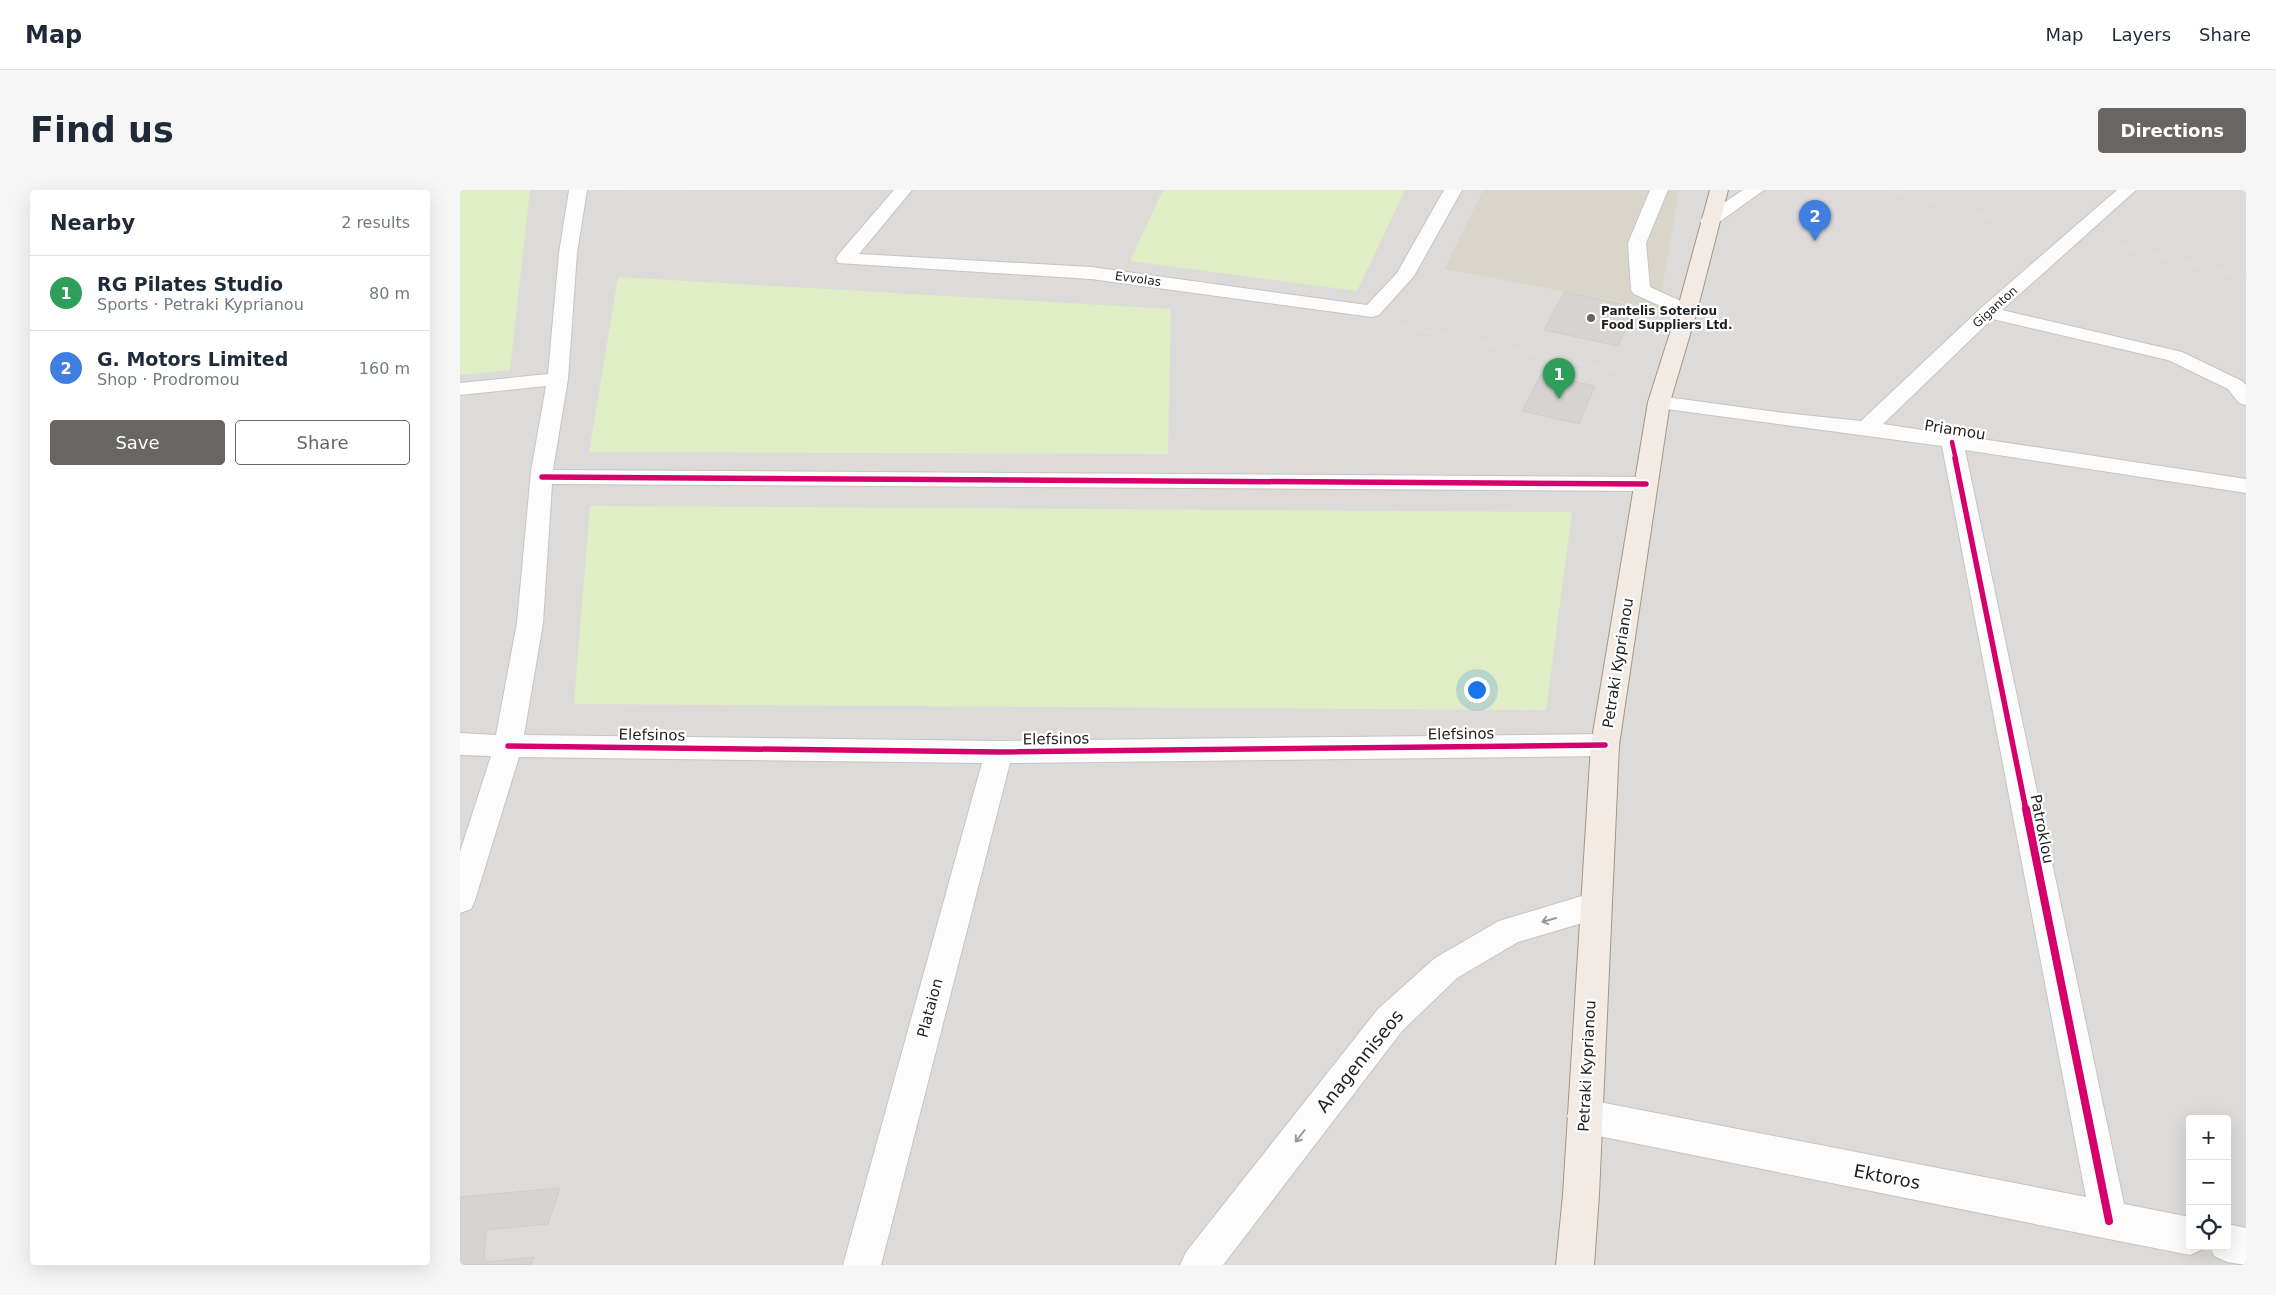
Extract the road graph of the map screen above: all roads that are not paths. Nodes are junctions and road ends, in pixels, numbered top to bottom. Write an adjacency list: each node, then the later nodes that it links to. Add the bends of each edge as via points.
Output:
1 (578, 190): 11 (street, via 568,254)
2 (902, 190): 3 (street, EvvoIas, via 845,259 1091,273 1372,311 1406,276)
3 (1453, 190)
4 (1658, 190): 9 (street, via 1637,243 1641,290)
5 (1718, 190): 8 (main road, Petraki Kyprianou)
6 (1755, 190): 8 (street)
7 (2127, 190): 10 (street, Giganton)
8 (1709, 221): 9 (main road, Petraki Kyprianou)
9 (1688, 311): 13 (main road, Petraki Kyprianou)
10 (1988, 312): 14 (street, via 2175,356 2234,385); 15 (street, Giganton)
11 (558, 379): 12 (street); 17 (street)
12 (460, 389)
13 (1662, 391): 15 (street, Priamou, via 1784,420); 18 (main road, Petraki Kyprianou)
14 (2246, 399)
15 (1866, 428): 16 (street, Priamou)
16 (1952, 442): 19 (street, Priamou); 27 (street, Patroklou)
17 (542, 477): 18 (street); 22 (street, via 530,623)
18 (1646, 484): 21 (main road, Petraki Kyprianou)
19 (2246, 486)
20 (460, 744): 22 (street, Elefsinos)
21 (1605, 745): 23 (street, Elefsinos); 25 (main road, Petraki Kyprianou)
22 (508, 746): 23 (street, Elefsinos); 24 (street)
23 (999, 752): 31 (street, Plataion)
24 (460, 900)
25 (1595, 906): 26 (main road, Petraki Kyprianou); 32 (street, Anagenniseos, one-way to 32, via 1510,931 1446,968 1390,1020)
26 (1584, 1116): 27 (street, Ektoros); 33 (main road, Petraki Kyprianou)
27 (2109, 1221): 28 (street, Ektoros)
28 (2186, 1235)
29 (2231, 1244): 30 (street)
30 (2246, 1247)
31 (862, 1265)
32 (1199, 1265)
33 (1575, 1265)

